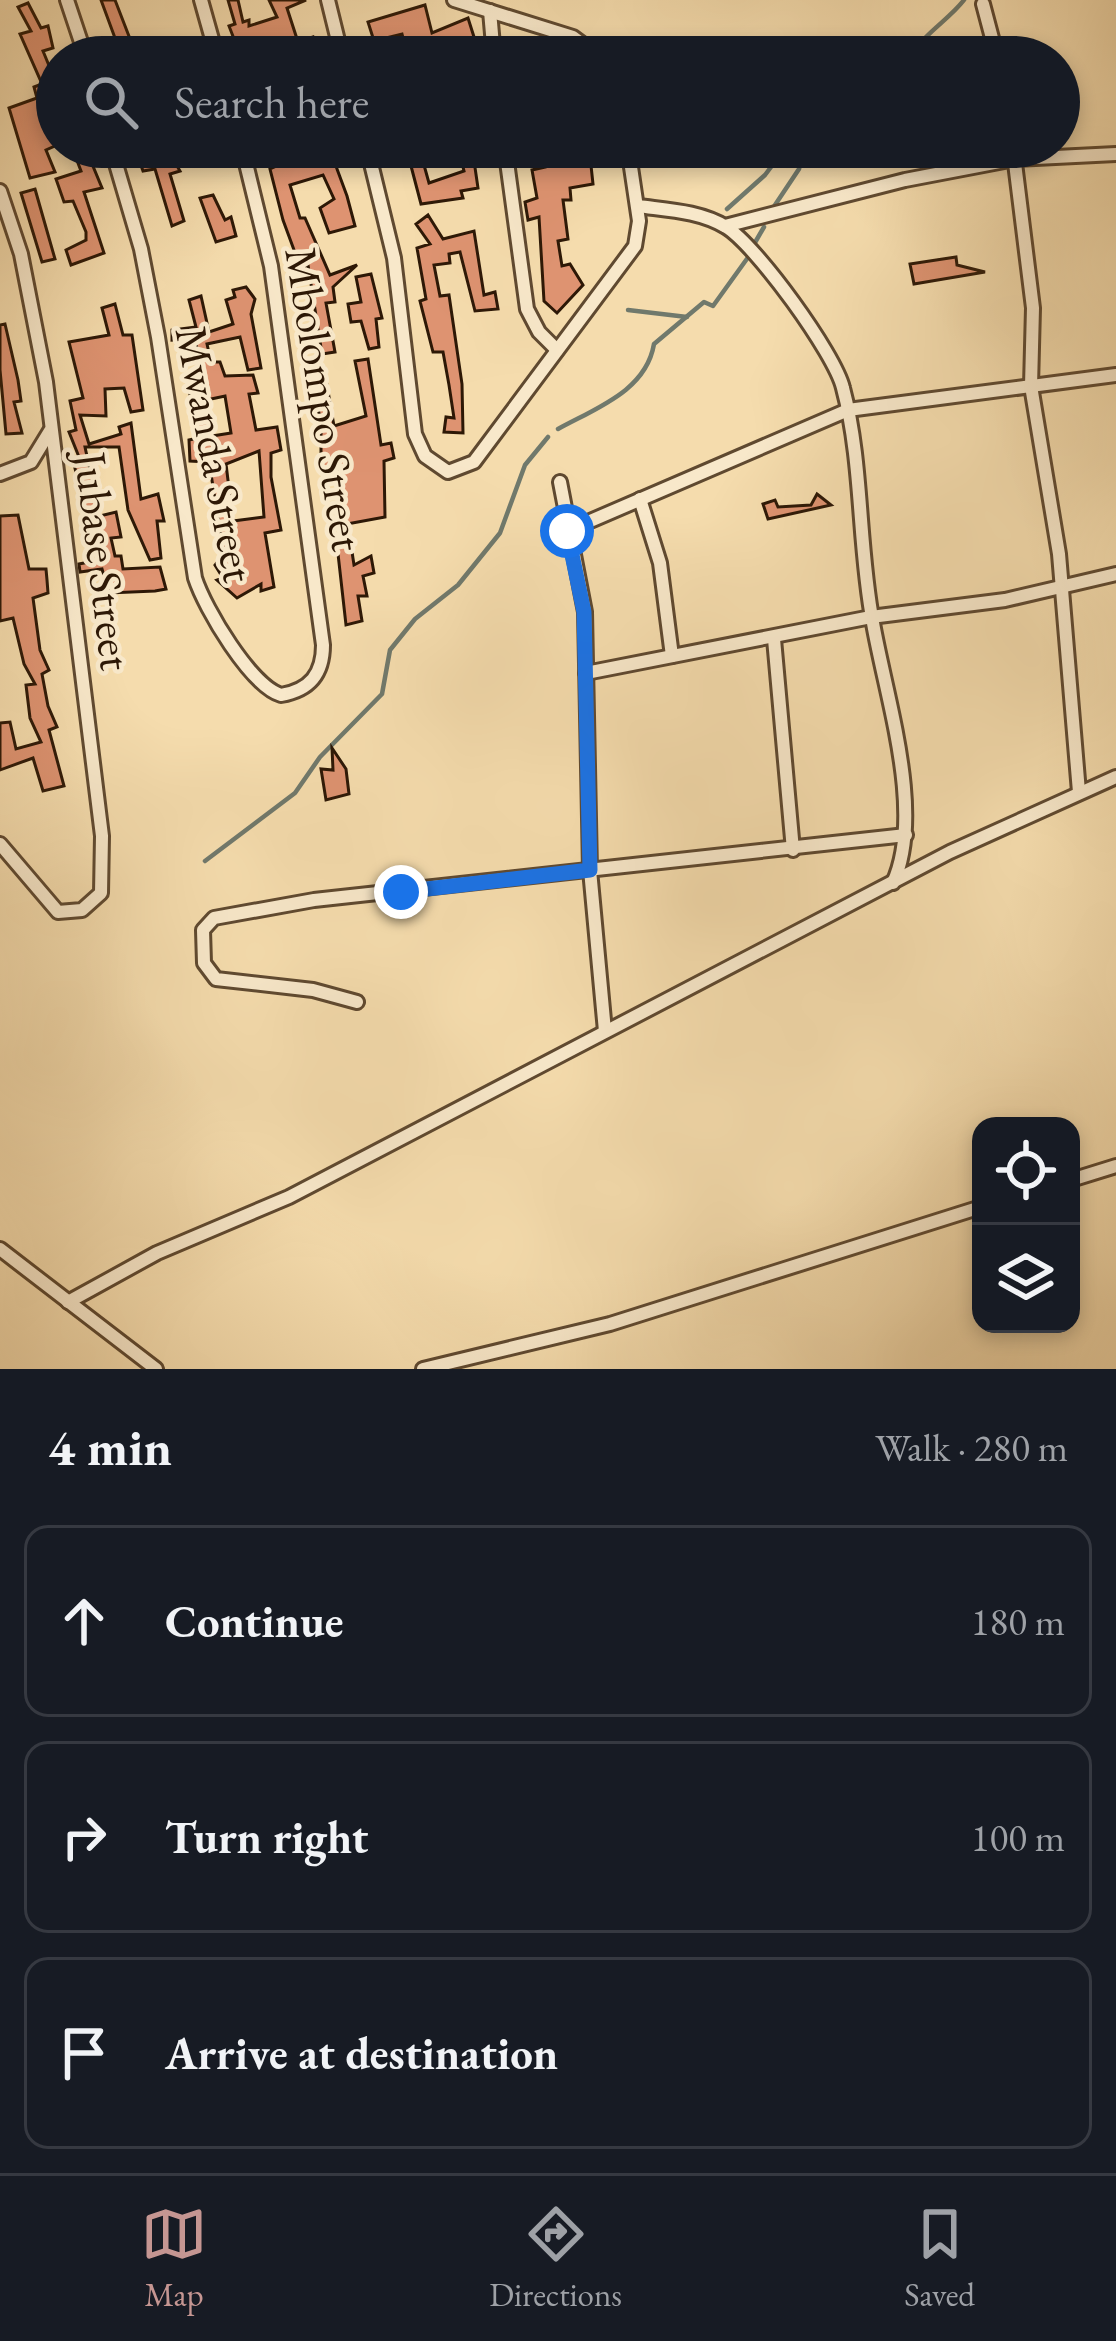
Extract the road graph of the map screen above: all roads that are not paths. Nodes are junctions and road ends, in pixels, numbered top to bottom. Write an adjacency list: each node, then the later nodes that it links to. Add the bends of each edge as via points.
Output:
1 (68, 0): 7 (street)
2 (201, 0): 8 (street)
3 (328, 0): 9 (street)
4 (454, 0): 6 (street)
5 (983, 4): 12 (street)
6 (490, 11): 10 (street); 11 (street)
7 (79, 36)
8 (212, 36)
9 (337, 36)
10 (492, 36)
11 (570, 36)
12 (991, 36)
13 (1080, 154): 14 (street)
14 (1116, 154)
15 (117, 168): 39 (street, Mwanda Street, via 141,249 201,596 272,693 303,688)
16 (247, 168): 39 (street, Mbolompo Street, via 274,289)
17 (372, 168): 25 (street, via 394,258 415,434 433,465 455,472 474,462)
18 (508, 168): 25 (street, via 527,309)
19 (632, 168): 23 (street)
20 (953, 168): 24 (street)
21 (1016, 168): 27 (street, via 1034,308)
22 (0, 191): 29 (street, Jubase Street, via 21,254)
23 (638, 206): 24 (street); 25 (street, via 625,266)
24 (725, 226): 28 (street, via 759,257 829,358)
25 (557, 350)
26 (1116, 375): 27 (street)
27 (1031, 386): 28 (street); 35 (street)
28 (848, 410): 32 (street); 36 (street)
29 (51, 429): 30 (street, via 31,462); 44 (street, Jubase Street, via 105,882 82,910 58,912)
30 (0, 474)
31 (560, 482): 33 (street)
32 (640, 499): 33 (street); 38 (street, via 661,563)
33 (567, 531): 40 (street, via 582,584)
34 (1116, 574): 35 (street)
35 (1062, 587): 36 (street); 42 (street)
36 (871, 617): 37 (street); 43 (street)
37 (774, 639): 38 (street); 45 (street)
38 (672, 656): 40 (street)
39 (323, 664)
40 (586, 674): 46 (street)
41 (1116, 777): 42 (street)
42 (1078, 792): 47 (street)
43 (906, 836): 45 (street); 47 (street)
44 (0, 844)
45 (793, 850): 46 (street)
46 (590, 870): 48 (street, via 273,906 214,918 203,930 204,963 216,979); 49 (street)
47 (892, 884): 49 (street)
48 (357, 1003)
49 (605, 1031): 54 (street)
50 (1116, 1166): 51 (street)
51 (1080, 1177)
52 (972, 1210): 58 (street, via 610,1324)
53 (0, 1249): 54 (street)
54 (68, 1302): 55 (street)
55 (135, 1354): 56 (street); 57 (street)
56 (124, 1369)
57 (156, 1369)
58 (422, 1369)

